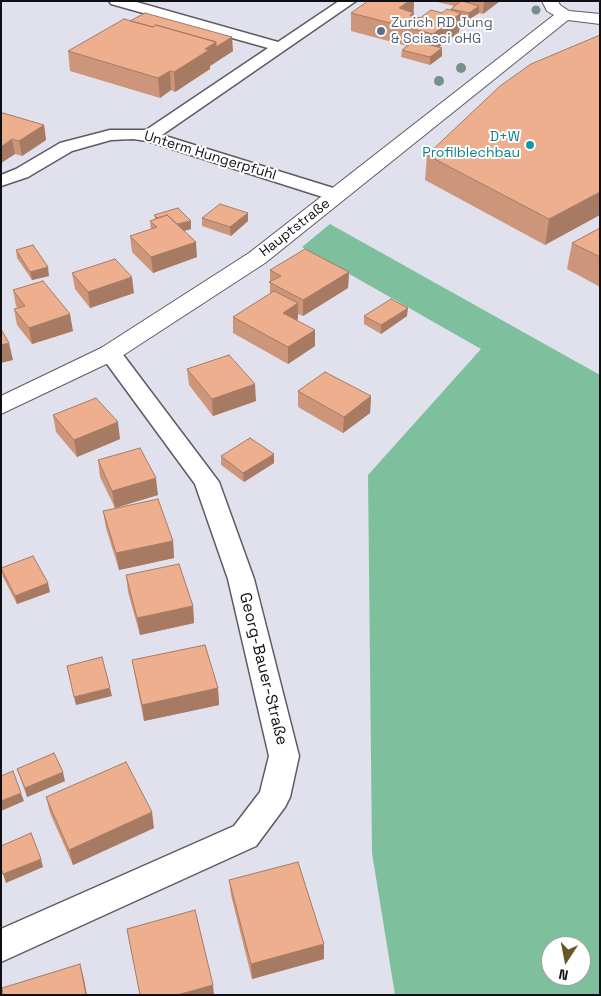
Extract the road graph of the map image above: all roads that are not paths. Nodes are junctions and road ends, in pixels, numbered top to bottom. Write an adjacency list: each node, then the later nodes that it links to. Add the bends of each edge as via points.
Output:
1 (116, 1): 5 (street)
2 (349, 1): 5 (street)
3 (558, 8): 4 (street, Hauptstraße); 8 (street, Hauptstraße)
4 (600, 18)
5 (280, 47): 6 (street)
6 (148, 136): 7 (street, Unterm Hungerpfuhl, via 110,134 88,140 66,147 22,173); 8 (street, Unterm Hungerpfuhl)
7 (1, 181)
8 (336, 195): 9 (street, Hauptstraße, via 257,258)
9 (110, 353): 10 (street, Hauptstraße); 11 (street, Georg-Bauer-Straße, via 207,482 241,579 284,756 274,797 245,836)
10 (1, 406)
11 (1, 946)

